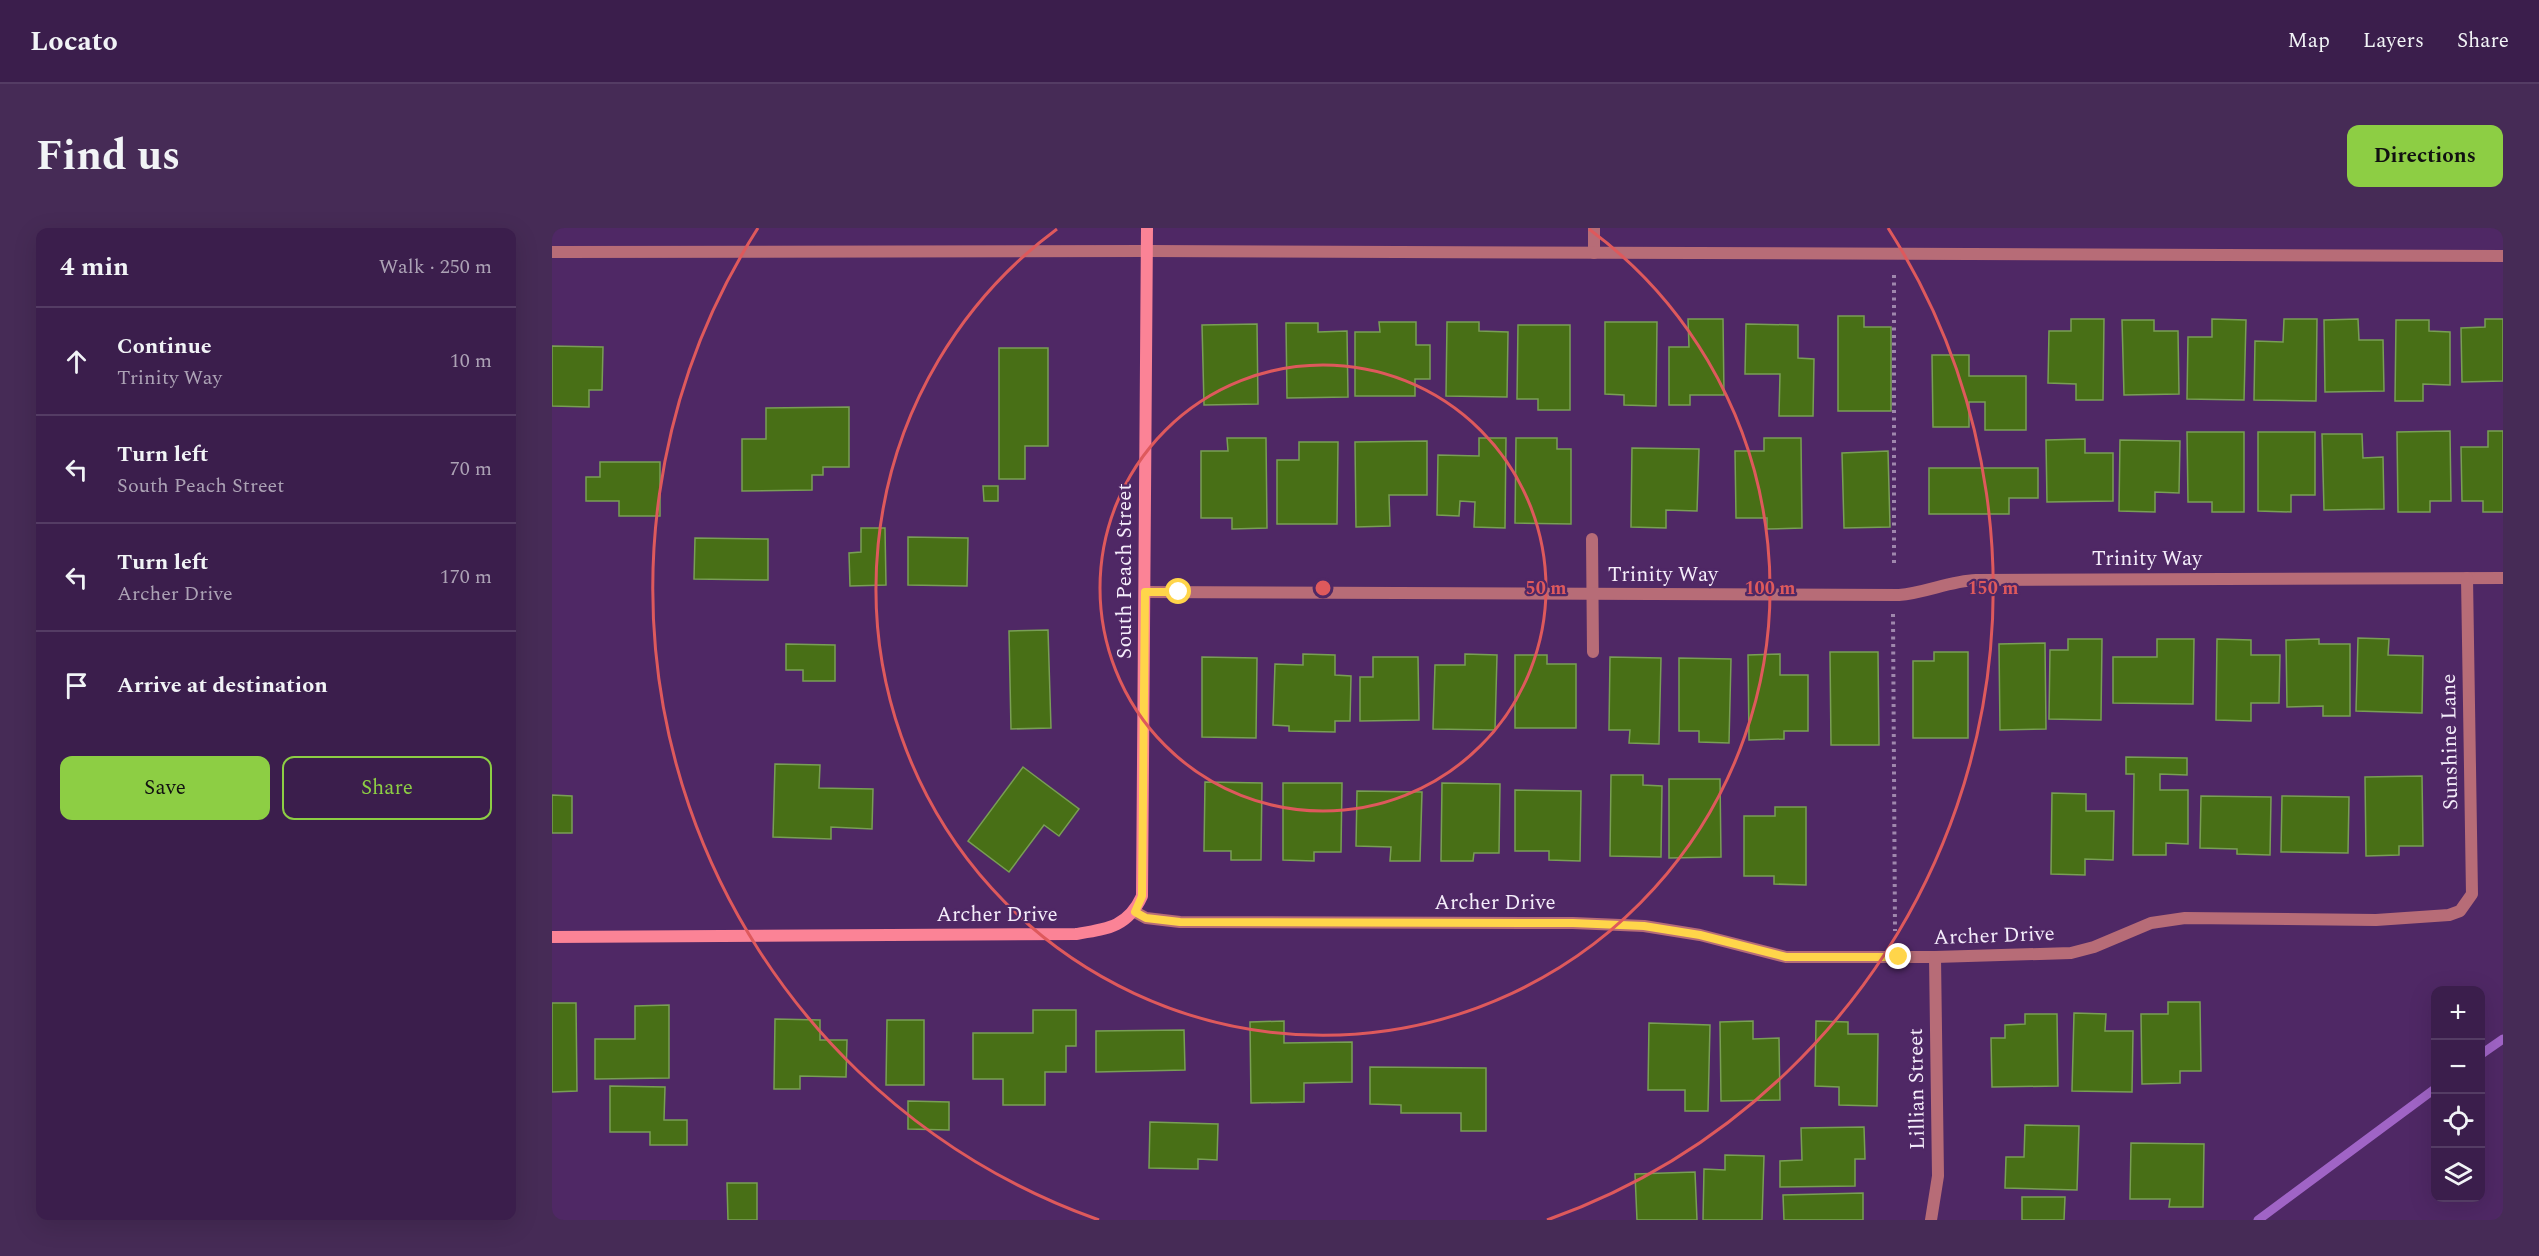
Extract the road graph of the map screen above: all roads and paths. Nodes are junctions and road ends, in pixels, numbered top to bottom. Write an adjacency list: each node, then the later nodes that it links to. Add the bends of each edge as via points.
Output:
1 (1147, 228): 3 (street, South Peach Street)
2 (1594, 228): 5 (street)
3 (1147, 251): 4 (street); 5 (street); 12 (street, South Peach Street)
4 (552, 252)
5 (1594, 253): 6 (street)
6 (2503, 256)
7 (1894, 275): 9 (path)
8 (1592, 539): 13 (street)
9 (1894, 567)
10 (2467, 578): 11 (street, Trinity Way); 13 (street, Trinity Way, via 2036,578 1962,580 1899,595); 16 (street, Sunshine Lane, via 2472,894)
11 (2503, 578)
12 (1145, 592): 13 (street, Trinity Way); 17 (street, South Peach Street, via 1142,896)
13 (1593, 594): 15 (street)
14 (1893, 612): 18 (path)
15 (1593, 652)
16 (2466, 904): 20 (street, Archer Drive, via 2449,915 2376,920 2185,918 2151,923 2071,953)
17 (1135, 912): 19 (street, Archer Drive, via 1102,930 1076,934); 20 (street, Archer Drive, via 1146,918 1180,922 1644,926 1700,935 1786,957)
18 (1895, 931)
19 (552, 937)
20 (1935, 957): 21 (street, Lillian Street, via 1938,1176)
21 (1932, 1220)

